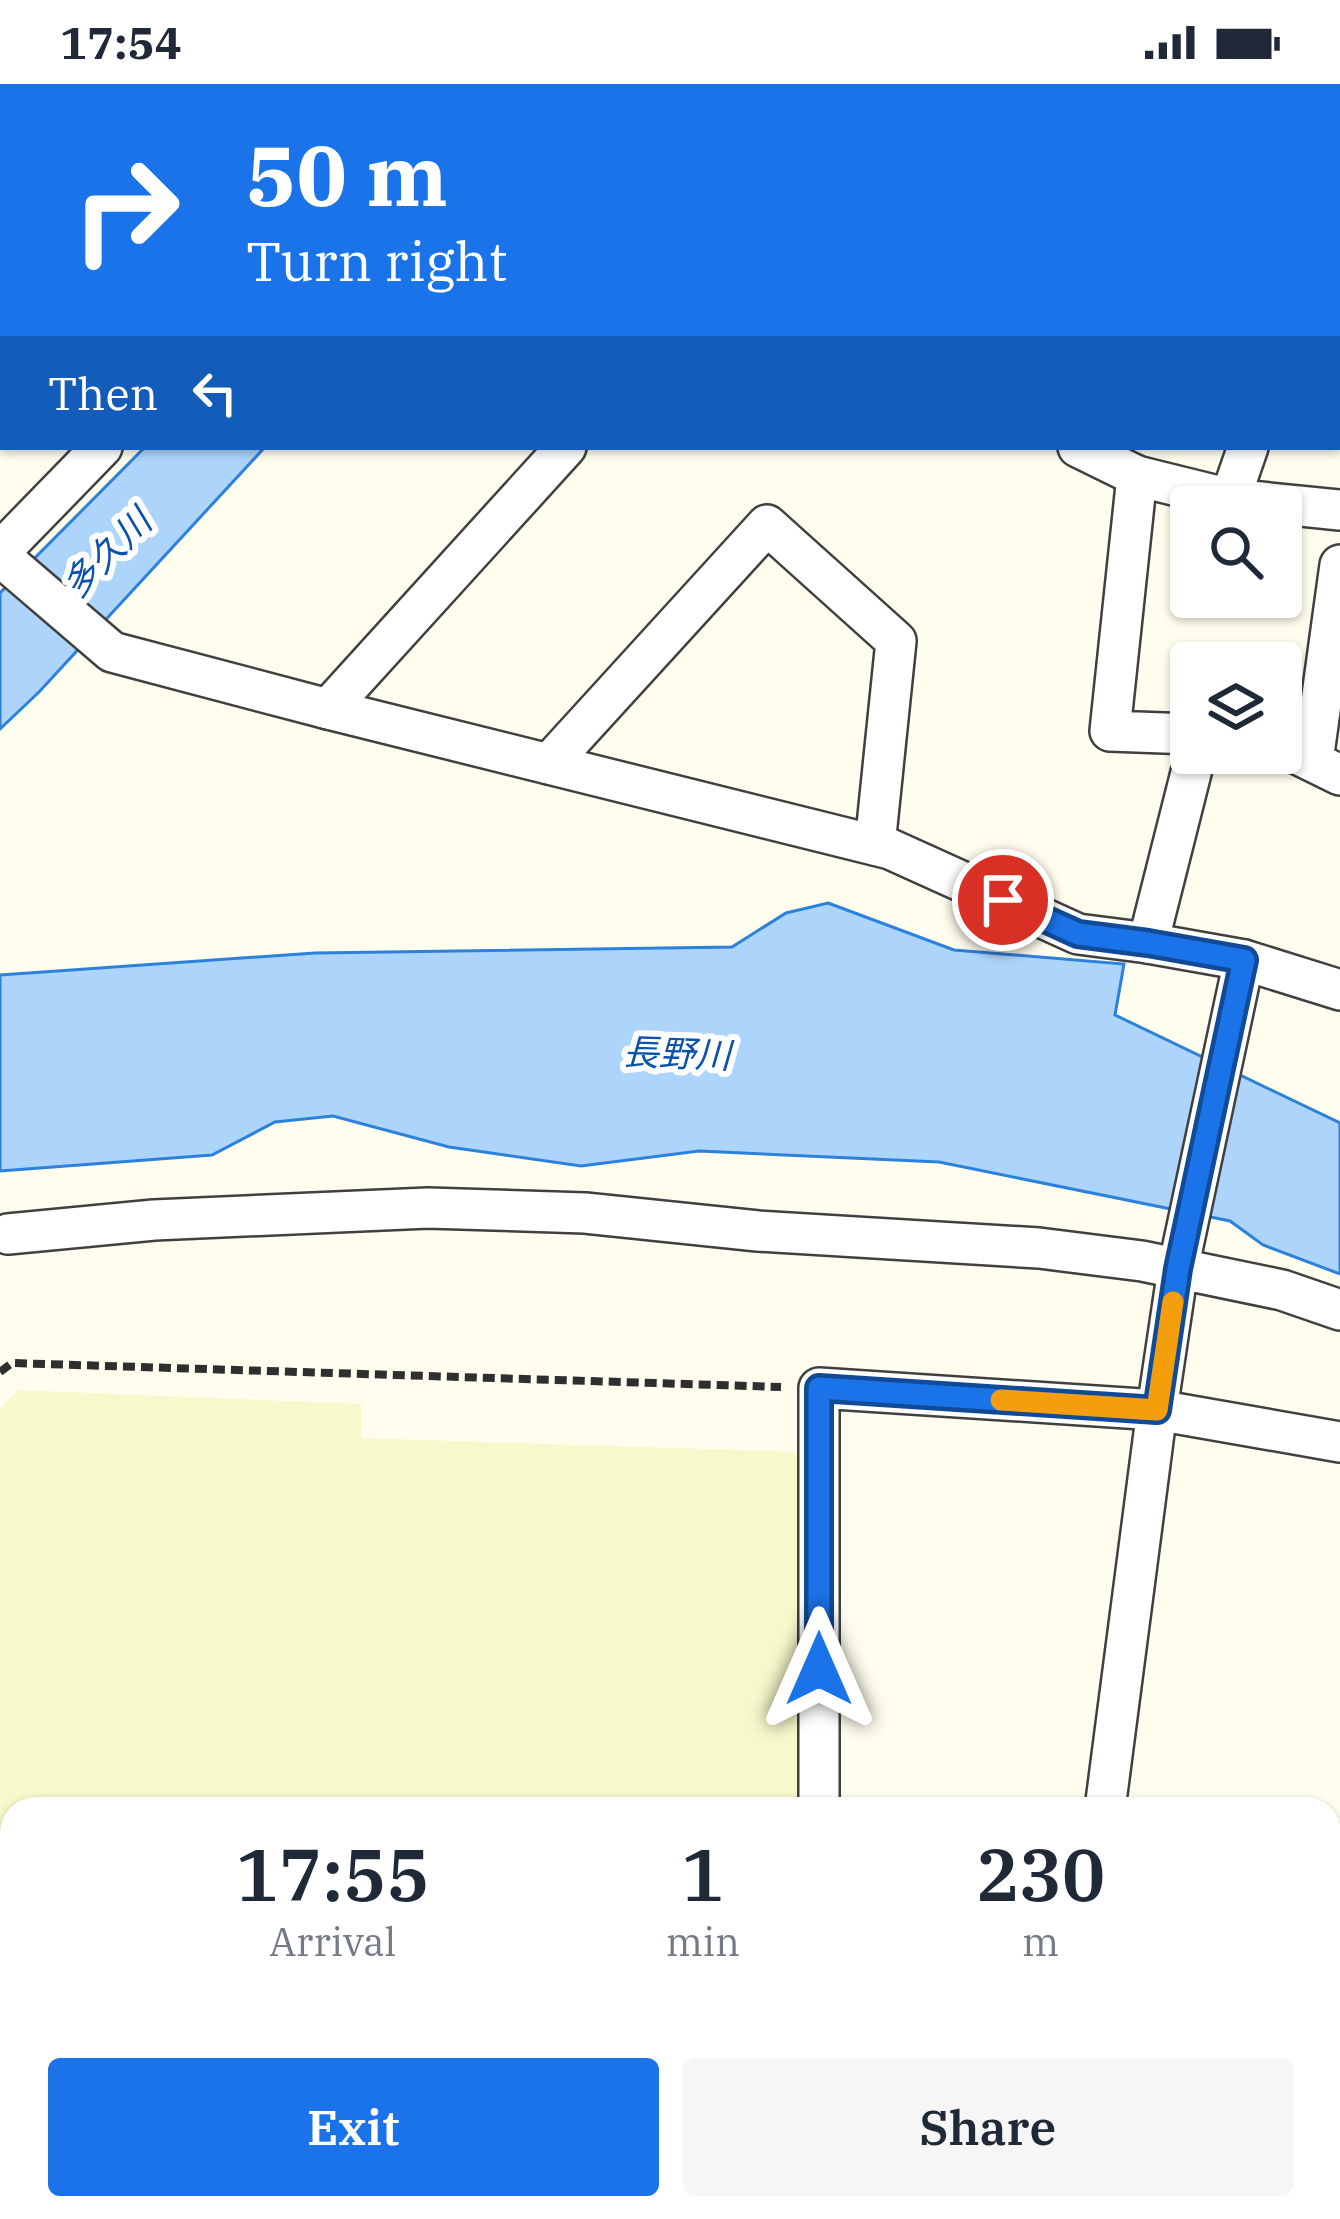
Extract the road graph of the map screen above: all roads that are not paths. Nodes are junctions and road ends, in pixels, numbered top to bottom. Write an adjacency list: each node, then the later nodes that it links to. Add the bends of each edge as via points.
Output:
1 (99, 450): 10 (street)
2 (563, 450): 12 (street)
3 (1084, 450): 5 (street)
4 (1247, 450): 7 (street)
5 (1137, 476): 6 (street); 13 (street, via 1110,731)
6 (1177, 486)
7 (1234, 486)
8 (1302, 506): 9 (street)
9 (1340, 510)
10 (0, 554): 12 (street, via 112,652)
11 (1340, 565): 14 (street)
12 (328, 710): 15 (street)
13 (1170, 733)
14 (1311, 761)
15 (549, 764): 17 (street); 17 (street, via 767,525 896,641)
16 (1191, 774): 18 (street)
17 (875, 845): 18 (street, via 1078,934)
18 (1148, 943): 19 (street)
19 (1242, 969): 20 (street); 22 (street)
20 (1340, 990)
21 (8, 1234): 22 (street, via 451,1209 585,1213 1039,1248)
22 (1178, 1269): 23 (street); 24 (street)
23 (1340, 1310)
24 (1157, 1410): 25 (street); 26 (street, via 819,1388); 27 (street)
25 (1340, 1442)
26 (819, 1797)
27 (1107, 1797)

